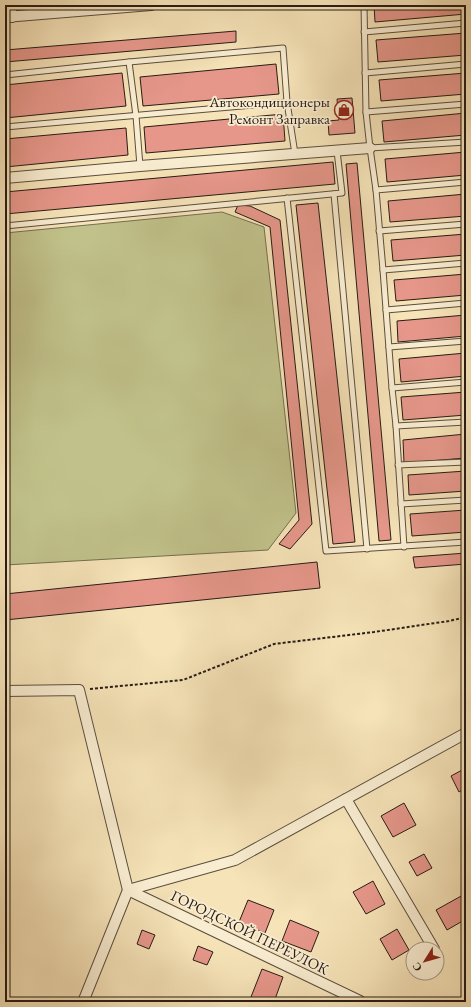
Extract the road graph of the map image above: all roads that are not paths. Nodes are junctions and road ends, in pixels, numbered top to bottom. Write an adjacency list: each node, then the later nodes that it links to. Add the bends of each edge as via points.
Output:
1 (10, 5): 4 (street)
2 (151, 5): 4 (street)
3 (364, 5): 6 (lane)
4 (8, 17)
5 (466, 23): 6 (lane)
6 (364, 32): 9 (lane)
7 (130, 62): 10 (lane); 11 (lane, via 284,48); 14 (lane)
8 (466, 64): 9 (lane)
9 (365, 73): 13 (lane)
10 (5, 74)
11 (287, 102): 14 (lane); 19 (lane)
12 (466, 104): 13 (lane)
13 (366, 112): 17 (lane)
14 (136, 116): 15 (lane); 20 (lane)
15 (5, 127)
16 (466, 142): 17 (lane)
17 (370, 148): 18 (street); 23 (lane)
18 (337, 151): 19 (street); 24 (lane, via 342,193)
19 (295, 154): 20 (street)
20 (140, 166): 21 (street)
21 (5, 178)
22 (466, 182): 23 (lane)
23 (376, 190): 28 (lane)
24 (334, 194): 25 (lane); 45 (lane)
25 (288, 198): 27 (lane); 45 (lane, via 326,551)
26 (466, 224): 28 (lane)
27 (5, 226)
28 (379, 231): 30 (lane)
29 (466, 263): 30 (lane)
30 (383, 270): 32 (lane)
31 (466, 303): 32 (lane)
32 (386, 310): 34 (lane)
33 (466, 341): 34 (lane)
34 (389, 347): 36 (lane)
35 (466, 382): 36 (lane)
36 (392, 388): 38 (lane)
37 (466, 422): 38 (lane)
38 (396, 426): 40 (lane)
39 (466, 462): 40 (lane)
40 (398, 465): 42 (lane)
41 (466, 500): 42 (lane)
42 (401, 504): 44 (lane)
43 (466, 542): 44 (lane)
44 (404, 546): 45 (lane)
45 (367, 549)
46 (5, 691): 49 (street, via 79,690)
47 (466, 734): 48 (street)
48 (346, 799): 49 (street, via 235,860); 50 (street)
49 (128, 890): 51 (street, ГОРОДСКОЙ ПЕРЕУЛОК); 52 (street)
50 (429, 941)
51 (360, 1001)
52 (83, 1002)

